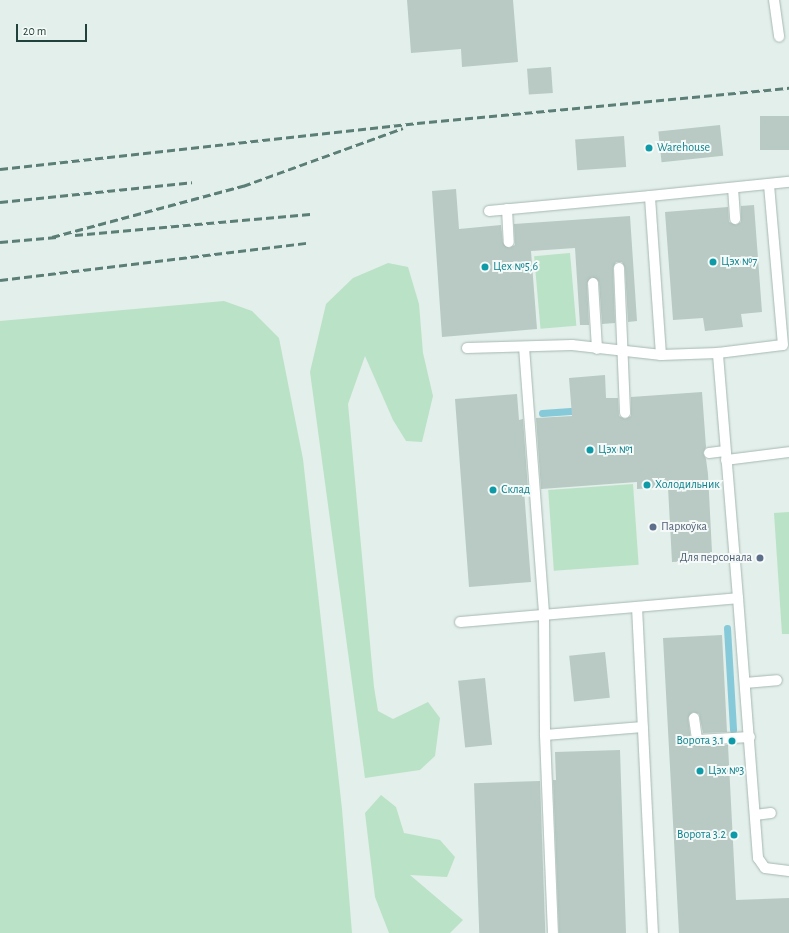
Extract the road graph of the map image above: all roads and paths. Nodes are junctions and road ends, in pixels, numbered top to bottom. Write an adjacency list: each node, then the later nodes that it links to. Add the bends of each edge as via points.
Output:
1 (774, 0): 2 (lane)
2 (779, 37)
3 (789, 182): 4 (lane)
4 (769, 185): 5 (lane); 17 (lane, via 783,345)
5 (732, 188): 6 (lane); 9 (lane)
6 (650, 196): 7 (lane); 18 (lane)
7 (507, 209): 8 (lane); 10 (lane)
8 (489, 211)
9 (735, 219)
10 (509, 242)
11 (619, 268): 16 (lane)
12 (593, 283): 15 (lane)
13 (524, 346): 14 (lane); 15 (lane, via 572,345); 25 (lane)
14 (467, 348)
15 (598, 348): 16 (lane)
16 (621, 351): 18 (lane); 19 (lane)
17 (718, 353): 18 (lane); 22 (lane)
18 (661, 355)
19 (625, 413)
20 (789, 452): 22 (lane)
21 (709, 453): 22 (lane)
22 (725, 456): 23 (lane)
23 (738, 598): 24 (lane); 28 (lane)
24 (638, 607): 25 (lane); 30 (lane)
25 (544, 616): 26 (lane); 31 (lane)
26 (460, 622)
27 (777, 680): 28 (lane)
28 (745, 683): 32 (lane)
29 (694, 718): 32 (lane, via 697,740)
30 (643, 727): 31 (lane); 37 (lane)
31 (546, 735): 36 (lane)
32 (750, 737): 34 (lane)
33 (771, 814): 34 (lane)
34 (755, 815): 35 (lane, via 758,858 762,866 771,870)
35 (789, 870)
36 (553, 933)
37 (652, 933)

